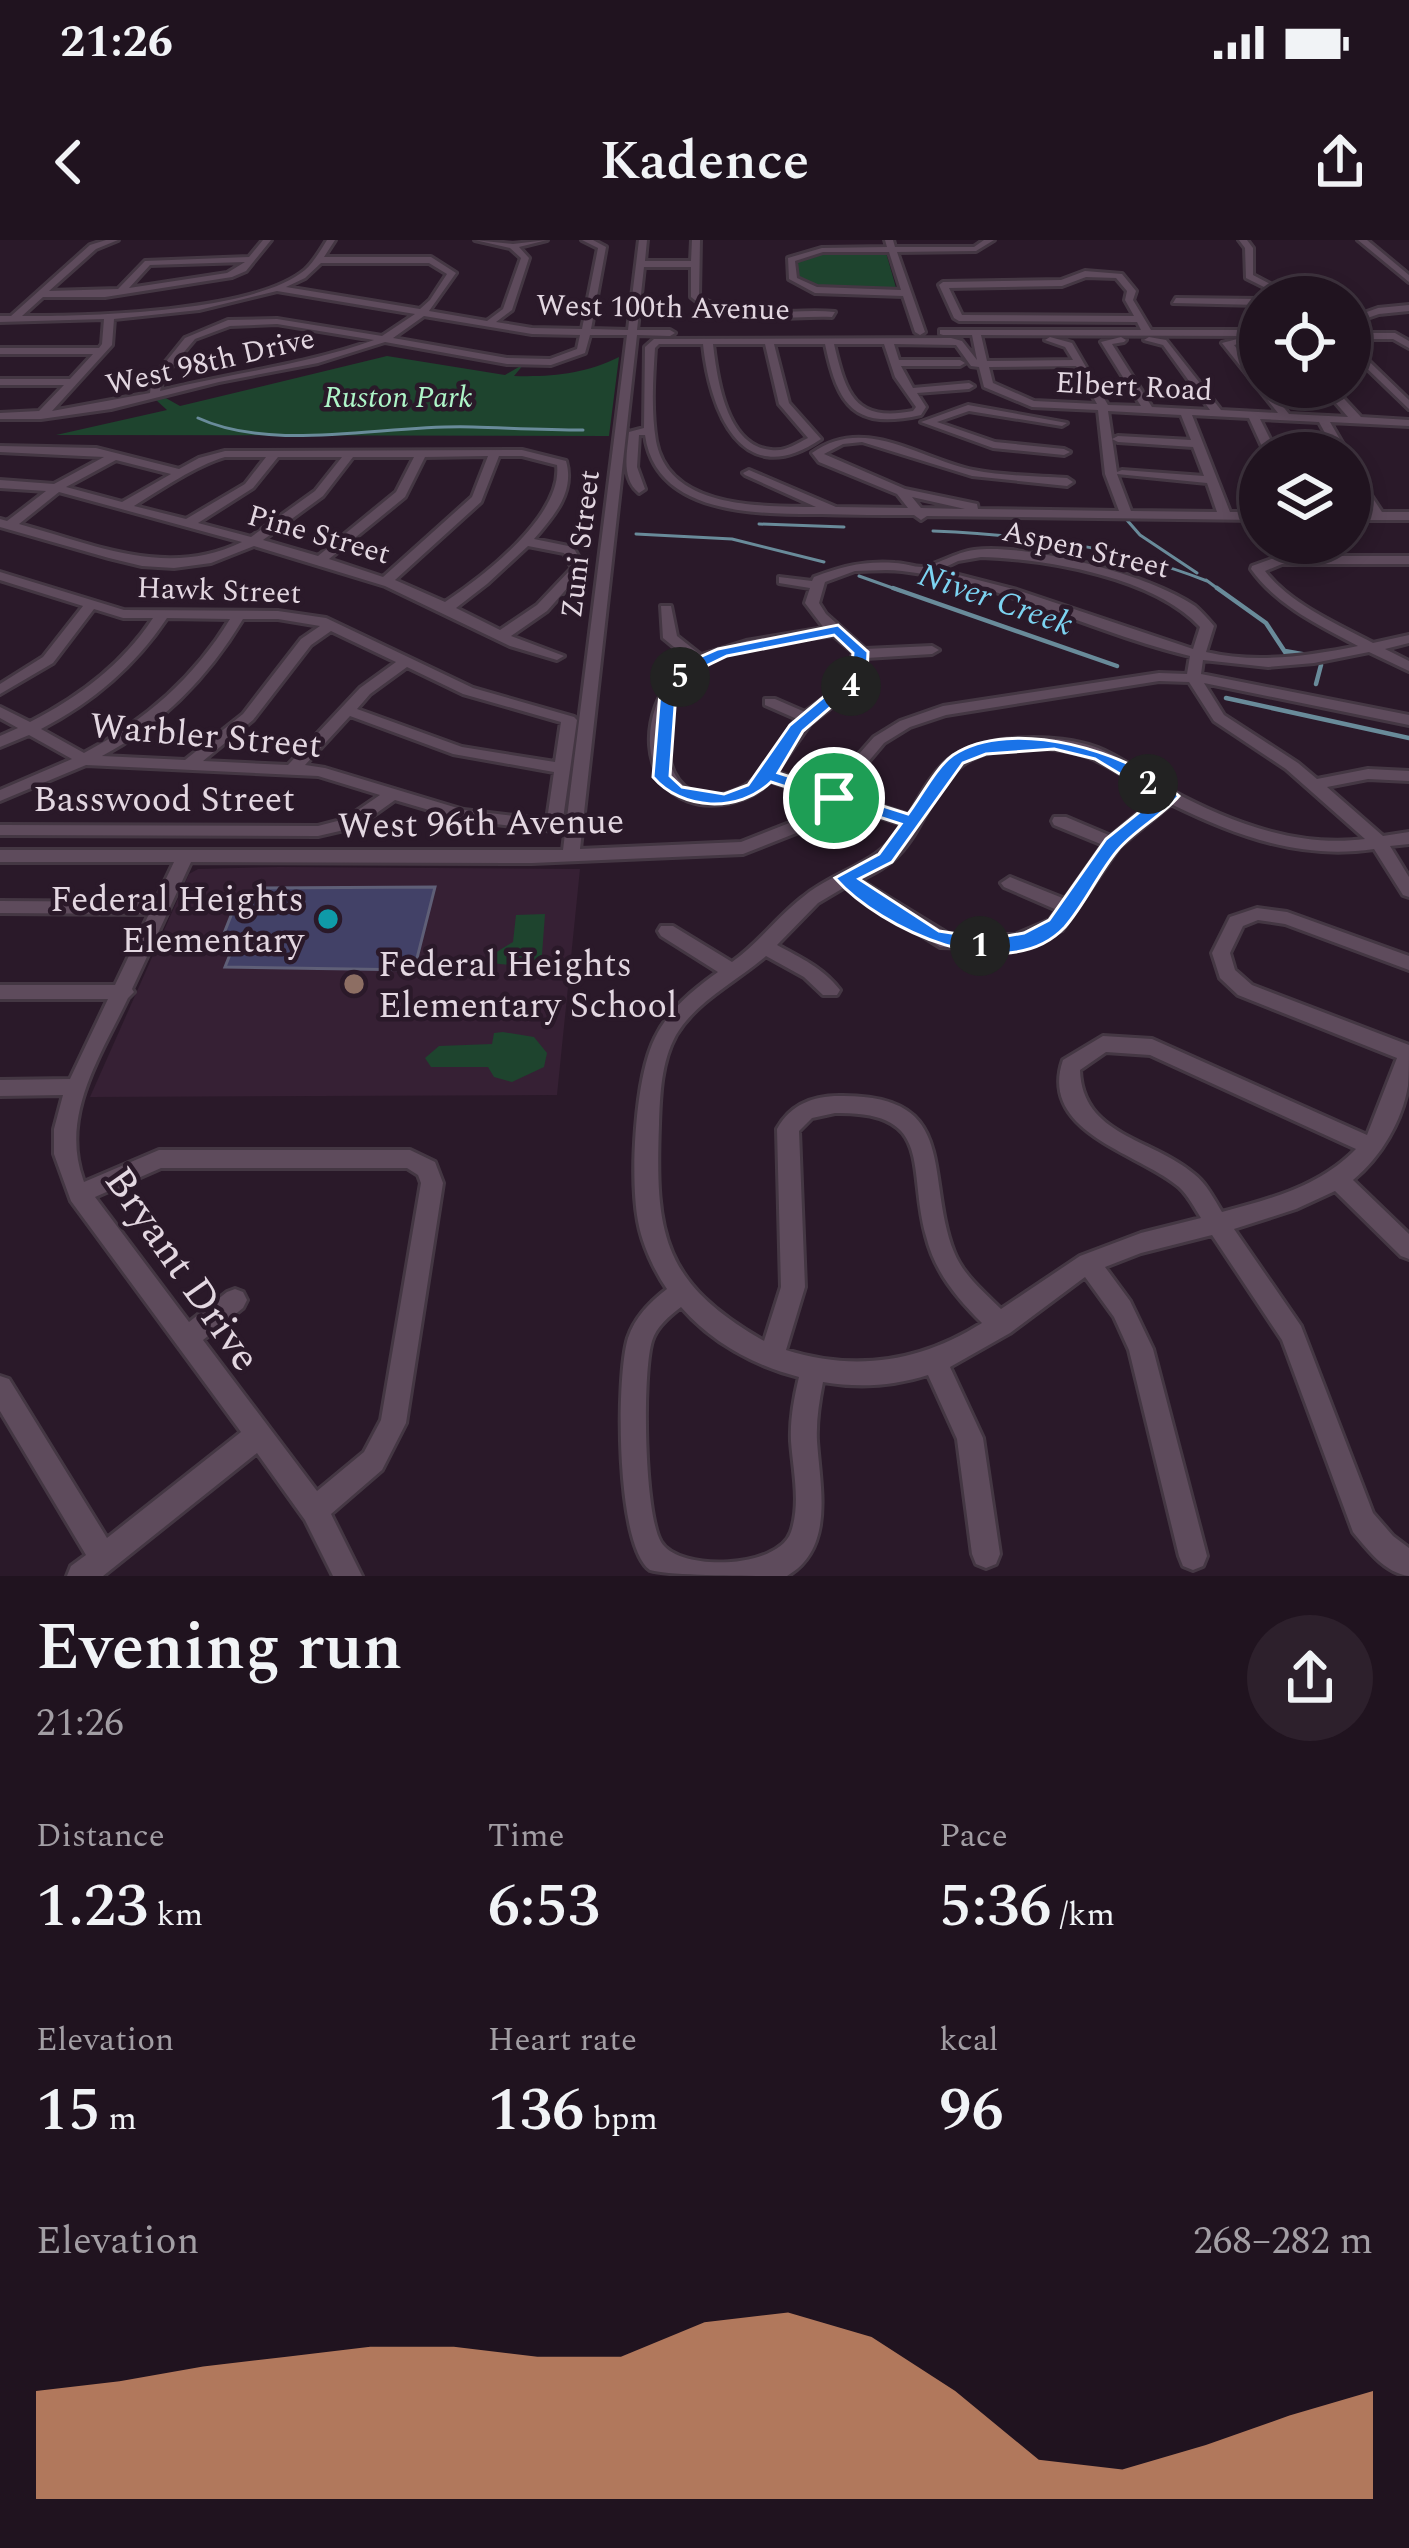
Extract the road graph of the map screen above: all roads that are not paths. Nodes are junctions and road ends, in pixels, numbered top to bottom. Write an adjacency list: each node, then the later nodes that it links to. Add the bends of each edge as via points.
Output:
1 (111, 240): 33 (street)
2 (267, 240): 19 (street)
3 (331, 240): 20 (street)
4 (479, 240): 14 (street)
5 (543, 240): 14 (street)
6 (586, 240): 50 (street, via 602,247)
7 (643, 240): 21 (street, Zuni Street)
8 (696, 240): 22 (street)
9 (990, 240): 15 (street)
10 (1243, 240): 23 (street)
11 (1362, 240): 17 (street)
12 (800, 242): 16 (street)
13 (890, 244): 15 (street); 16 (street); 32 (street)
14 (513, 246): 48 (street, via 525,258 507,310)
15 (976, 249): 26 (street)
16 (809, 251): 30 (street, via 792,258 791,273)
17 (1384, 258): 18 (street); 24 (street)
18 (1409, 258)
19 (251, 259): 31 (street, via 229,275); 31 (street, via 148,263)
20 (318, 260): 28 (street); 39 (street, via 442,263 452,273)
21 (640, 264): 22 (street); 51 (street, Zuni Street)
22 (695, 264): 38 (street, via 695,298 710,308)
23 (1249, 276)
24 (1409, 279)
25 (1059, 283): 27 (street); 44 (street); 47 (street, via 1085,274 1121,276)
26 (981, 284): 27 (street); 43 (street, via 944,285 958,317)
27 (1001, 284): 43 (street)
28 (276, 288): 35 (street, West 100th Avenue); 42 (street, West 100th Avenue)
29 (369, 290): 35 (street)
30 (815, 290): 32 (street); 38 (street)
31 (120, 292): 33 (street)
32 (907, 293): 49 (street)
33 (42, 294): 46 (street)
34 (1176, 301): 36 (street)
35 (349, 302): 39 (street, West 100th Avenue)
36 (1239, 302)
37 (1409, 308): 41 (street)
38 (814, 312): 40 (street)
39 (422, 314): 48 (street, West 100th Avenue); 56 (street, West 98th Drive)
40 (832, 314)
41 (1371, 315)
42 (110, 317): 46 (street, West 100th Avenue); 64 (street, via 112,335)
43 (1018, 318): 44 (street)
44 (1079, 318): 47 (street)
45 (0, 319): 46 (street, West 100th Avenue)
46 (13, 319)
47 (1138, 319): 53 (street)
48 (488, 324): 50 (street, West 100th Avenue)
49 (920, 332): 51 (street, West 100th Avenue); 52 (street, West 100th Avenue)
50 (585, 333): 51 (street, West 100th Avenue); 56 (street, via 583,349 569,359 529,362)
51 (633, 333): 187 (street, Zuni Street)
52 (976, 333): 53 (street, West 100th Avenue); 68 (street)
53 (1148, 333): 54 (street, West 100th Avenue)
54 (1239, 336)
55 (1371, 336): 62 (street)
56 (382, 338): 73 (street, West 98th Drive, via 337,357); 78 (street, via 272,321 234,324 190,339 156,379)
57 (889, 340): 61 (street); 66 (street, via 955,341); 69 (street)
58 (1239, 340): 67 (street, via 1227,342)
59 (708, 341): 60 (street); 60 (street, via 714,394 755,451 815,439 784,404); 96 (street, via 654,342)
60 (769, 341): 61 (street)
61 (829, 341): 77 (street, via 837,377 860,414 874,421 921,409)
62 (1404, 341)
63 (0, 351): 64 (street)
64 (101, 351): 75 (street)
65 (259, 354): 73 (street)
66 (963, 359): 68 (street); 69 (street)
67 (1239, 359)
68 (983, 360): 70 (street); 80 (street, Elbert Road, via 994,391)
69 (896, 363): 77 (street)
70 (1005, 363): 71 (street); 71 (street, via 1000,340 1058,340)
71 (1079, 363): 83 (street)
72 (1371, 367): 79 (street)
73 (276, 368): 78 (street, West 98th Drive)
74 (0, 382): 75 (street)
75 (72, 382): 87 (street)
76 (969, 386): 77 (street)
77 (908, 391)
78 (156, 396): 87 (street, West 98th Drive)
79 (1409, 406)
80 (1060, 407): 83 (street, Elbert Road); 94 (street)
81 (1280, 408): 90 (street)
82 (1346, 408): 92 (street)
83 (1103, 410): 84 (street, Elbert Road); 123 (street)
84 (1149, 411): 85 (street, Elbert Road); 88 (street, via 1106,342 1168,345)
85 (1186, 413): 88 (street, Elbert Road); 101 (street)
86 (0, 416): 87 (street, West 98th Drive)
87 (41, 416)
88 (1219, 416): 89 (street, Elbert Road)
89 (1254, 417): 90 (street, Elbert Road); 97 (street)
90 (1288, 418): 91 (street, Elbert Road)
91 (1323, 420): 92 (street, Elbert Road); 98 (street)
92 (1359, 422): 93 (street, Elbert Road)
93 (1393, 422): 95 (street, Elbert Road); 99 (street)
94 (1062, 423): 103 (street); 103 (street, via 959,409 926,422 993,445)
95 (1409, 423)
96 (651, 431): 116 (street, via 634,432 631,467); 120 (street, via 660,471 687,494 730,506)
97 (1261, 432)
98 (1330, 432)
99 (1405, 438)
100 (1118, 440): 101 (street)
101 (1198, 444): 112 (street)
102 (0, 449): 108 (street)
103 (1064, 452): 114 (street)
104 (421, 453): 105 (street); 107 (street); 135 (street, via 401,494)
105 (495, 453): 132 (street, via 564,465 556,504); 140 (street, via 477,499)
106 (275, 454): 107 (street); 111 (street, via 216,455); 131 (street, via 249,486)
107 (349, 454): 133 (street, via 333,483)
108 (113, 455): 111 (street); 115 (street)
109 (749, 473): 120 (street)
110 (1122, 473): 112 (street)
111 (184, 474): 119 (street)
112 (1206, 480): 125 (street)
113 (0, 481): 115 (street, Pine Street)
114 (1067, 482): 117 (street, via 971,472 862,439 818,453); 122 (street)
115 (56, 488): 119 (street, Pine Street); 130 (street)
116 (639, 489)
117 (901, 491): 121 (street); 124 (street)
118 (1371, 505): 128 (street)
119 (123, 507): 131 (street, Pine Street)
120 (832, 514): 124 (street)
121 (1013, 515): 122 (street); 124 (street)
122 (1079, 515): 123 (street)
123 (1127, 515): 125 (street)
124 (921, 516)
125 (1225, 516): 126 (street)
126 (1239, 516)
127 (1371, 516): 128 (street)
128 (1378, 516): 129 (street)
129 (1409, 516)
130 (5, 524): 133 (street, via 172,568 211,562)
131 (187, 524): 133 (street, Pine Street)
132 (524, 541): 144 (street); 151 (street, via 568,550 579,568)
133 (251, 543): 135 (street, Pine Street)
134 (1402, 560): 138 (street); 146 (street, via 1258,566 1261,578)
135 (317, 563): 140 (street, Pine Street)
136 (929, 571): 141 (street, via 861,564); 156 (street); 156 (street, Aspen Street, via 951,558 997,553 1150,588 1186,602 1204,620)
137 (1, 578): 143 (street, Hawk Street)
138 (1409, 578)
139 (784, 580): 141 (street)
140 (386, 581): 144 (street, Pine Street)
141 (814, 586): 150 (street, via 817,616)
142 (1337, 603): 146 (street)
143 (90, 606): 147 (street, Hawk Street); 162 (street, via 47,660)
144 (448, 606): 151 (street, Pine Street)
145 (666, 609): 158 (street, via 670,638)
146 (1310, 610): 153 (street)
147 (162, 615): 148 (street, Hawk Street); 168 (street, via 120,672)
148 (239, 615): 149 (street, Hawk Street); 170 (street, via 188,688)
149 (330, 625): 159 (street, Hawk Street); 171 (street, via 248,716)
150 (838, 629): 155 (street); 158 (street)
151 (504, 634): 157 (street, Pine Street)
152 (1409, 639): 153 (street)
153 (1374, 647): 156 (street, via 1286,665); 160 (street)
154 (932, 650): 155 (street)
155 (861, 654): 166 (street, via 856,681)
156 (1198, 655): 161 (street, Aspen Street)
157 (557, 656)
158 (700, 661): 174 (street, via 664,700 662,777 677,792 714,800 740,795)
159 (405, 662): 164 (street); 173 (street, Hawk Street, via 468,692 566,717)
160 (1409, 667)
161 (1195, 677): 167 (street, West 96th Avenue); 176 (street, via 1231,728); 180 (street, West 96th Avenue, via 922,718 879,740)
162 (0, 690)
163 (770, 702): 166 (street)
164 (347, 710): 172 (street); 173 (street, via 459,751)
165 (0, 712): 168 (street, Warbler Street)
166 (807, 718): 174 (street)
167 (1409, 720)
168 (32, 728): 169 (street); 170 (street, Warbler Street)
169 (0, 742)
170 (85, 760): 171 (street, Warbler Street); 177 (street)
171 (187, 766): 172 (street, Warbler Street)
172 (294, 768): 178 (street, Warbler Street)
173 (562, 768): 178 (street, Warbler Street, via 554,826)
174 (768, 775): 180 (street)
175 (1409, 776): 176 (street)
176 (1314, 785): 185 (street)
177 (0, 796)
178 (388, 796): 183 (street, Basswood Street, via 351,824 318,831)
179 (1170, 796): 182 (street, via 1075,746 1001,747 950,765); 185 (street, via 1314,847); 186 (street)
180 (834, 798): 182 (street); 187 (street, West 96th Avenue, via 788,833 742,848)
181 (1060, 821): 186 (street)
182 (912, 822): 190 (street, via 885,858)
183 (0, 830)
184 (1409, 838): 185 (street)
185 (1378, 841): 192 (street)
186 (1113, 843): 195 (street)
187 (571, 854): 189 (street, West 96th Avenue)
188 (0, 856): 189 (street, West 96th Avenue)
189 (185, 857): 194 (street, Bryant Drive)
190 (845, 878): 195 (street, via 927,934 962,944 1029,939); 197 (street)
191 (1010, 883): 195 (street)
192 (1409, 891)
193 (0, 907): 194 (street)
194 (162, 908): 202 (street, Bryant Drive)
195 (1070, 908)
196 (667, 932): 199 (street)
197 (764, 946): 199 (street); 200 (street)
198 (1409, 963): 203 (street, via 1264,914 1236,922 1222,953 1227,973 1245,990)
199 (730, 970): 212 (street, via 668,1031 650,1080 646,1203)
200 (830, 990)
201 (0, 992): 202 (street)
202 (124, 992): 205 (street, Bryant Drive)
203 (1409, 1054): 206 (street)
204 (0, 1088): 205 (street)
205 (76, 1088): 208 (street, Bryant Drive, via 60,1141)
206 (1372, 1148): 207 (street); 209 (street, via 1152,1047 1118,1042 1087,1051 1068,1079 1082,1118 1170,1166)
207 (1338, 1179): 209 (street); 210 (street)
208 (80, 1194): 215 (street, Bryant Drive); 221 (street, via 159,1159 410,1159 427,1169 432,1183 393,1423 374,1461)
209 (1214, 1221): 211 (street); 225 (street, via 1292,1334 1364,1522)
210 (1409, 1249)
211 (1088, 1263): 214 (street); 223 (street, via 1141,1349)
212 (682, 1292): 216 (street, via 715,1324); 218 (street, via 639,1342 638,1523 663,1564 742,1576 798,1550 808,1518 804,1421)
213 (236, 1300): 215 (street)
214 (1000, 1325): 216 (street, via 945,1259 916,1129 878,1105 816,1107 788,1130 793,1287); 217 (street)
215 (186, 1339): 220 (street, Bryant Drive)
216 (771, 1357): 218 (street)
217 (935, 1363): 218 (street); 222 (street, via 970,1438)
218 (813, 1371)
219 (0, 1388): 224 (street)
220 (256, 1437): 221 (street, Bryant Drive); 224 (street)
221 (314, 1510): 227 (street, Bryant Drive)
222 (986, 1555)
223 (1192, 1556)
224 (104, 1557): 226 (street)
225 (1409, 1565)
226 (81, 1576)
227 (348, 1576)

